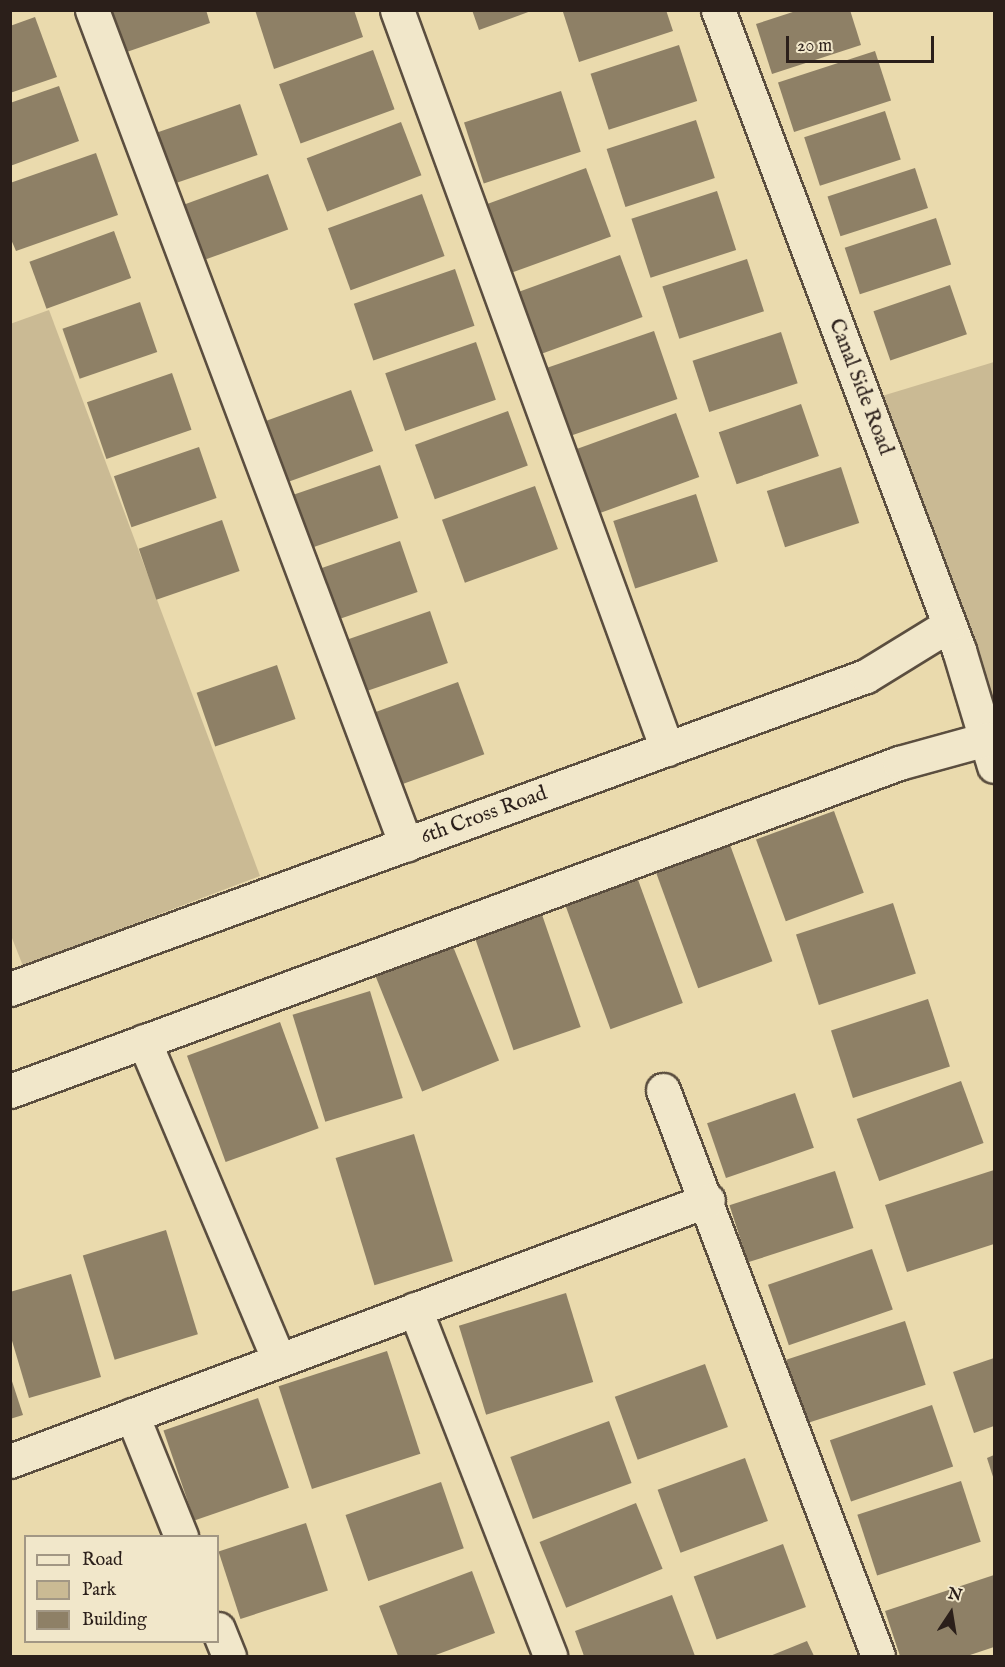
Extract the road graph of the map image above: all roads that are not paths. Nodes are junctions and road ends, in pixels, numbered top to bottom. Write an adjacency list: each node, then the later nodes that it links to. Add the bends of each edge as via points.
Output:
1 (92, 10): 7 (street)
2 (397, 10): 5 (street)
3 (718, 10): 4 (street, Canal Side Road)
4 (949, 625): 5 (street, 6th Cross Road, via 866,676); 6 (street, Canal Side Road)
5 (667, 749): 7 (street, 6th Cross Road)
6 (990, 753): 9 (street, via 899,763)
7 (406, 844): 8 (street, 6th Cross Road)
8 (10, 989)
9 (144, 1041): 10 (street); 14 (street)
10 (10, 1090)
11 (663, 1090): 12 (street)
12 (708, 1200): 13 (street); 21 (street)
13 (415, 1309): 14 (street); 20 (street)
14 (279, 1360): 15 (street)
15 (132, 1415): 16 (street); 17 (street)
16 (10, 1461)
17 (181, 1535)
18 (219, 1631): 19 (street)
19 (229, 1656)
20 (550, 1656)
21 (878, 1656)

